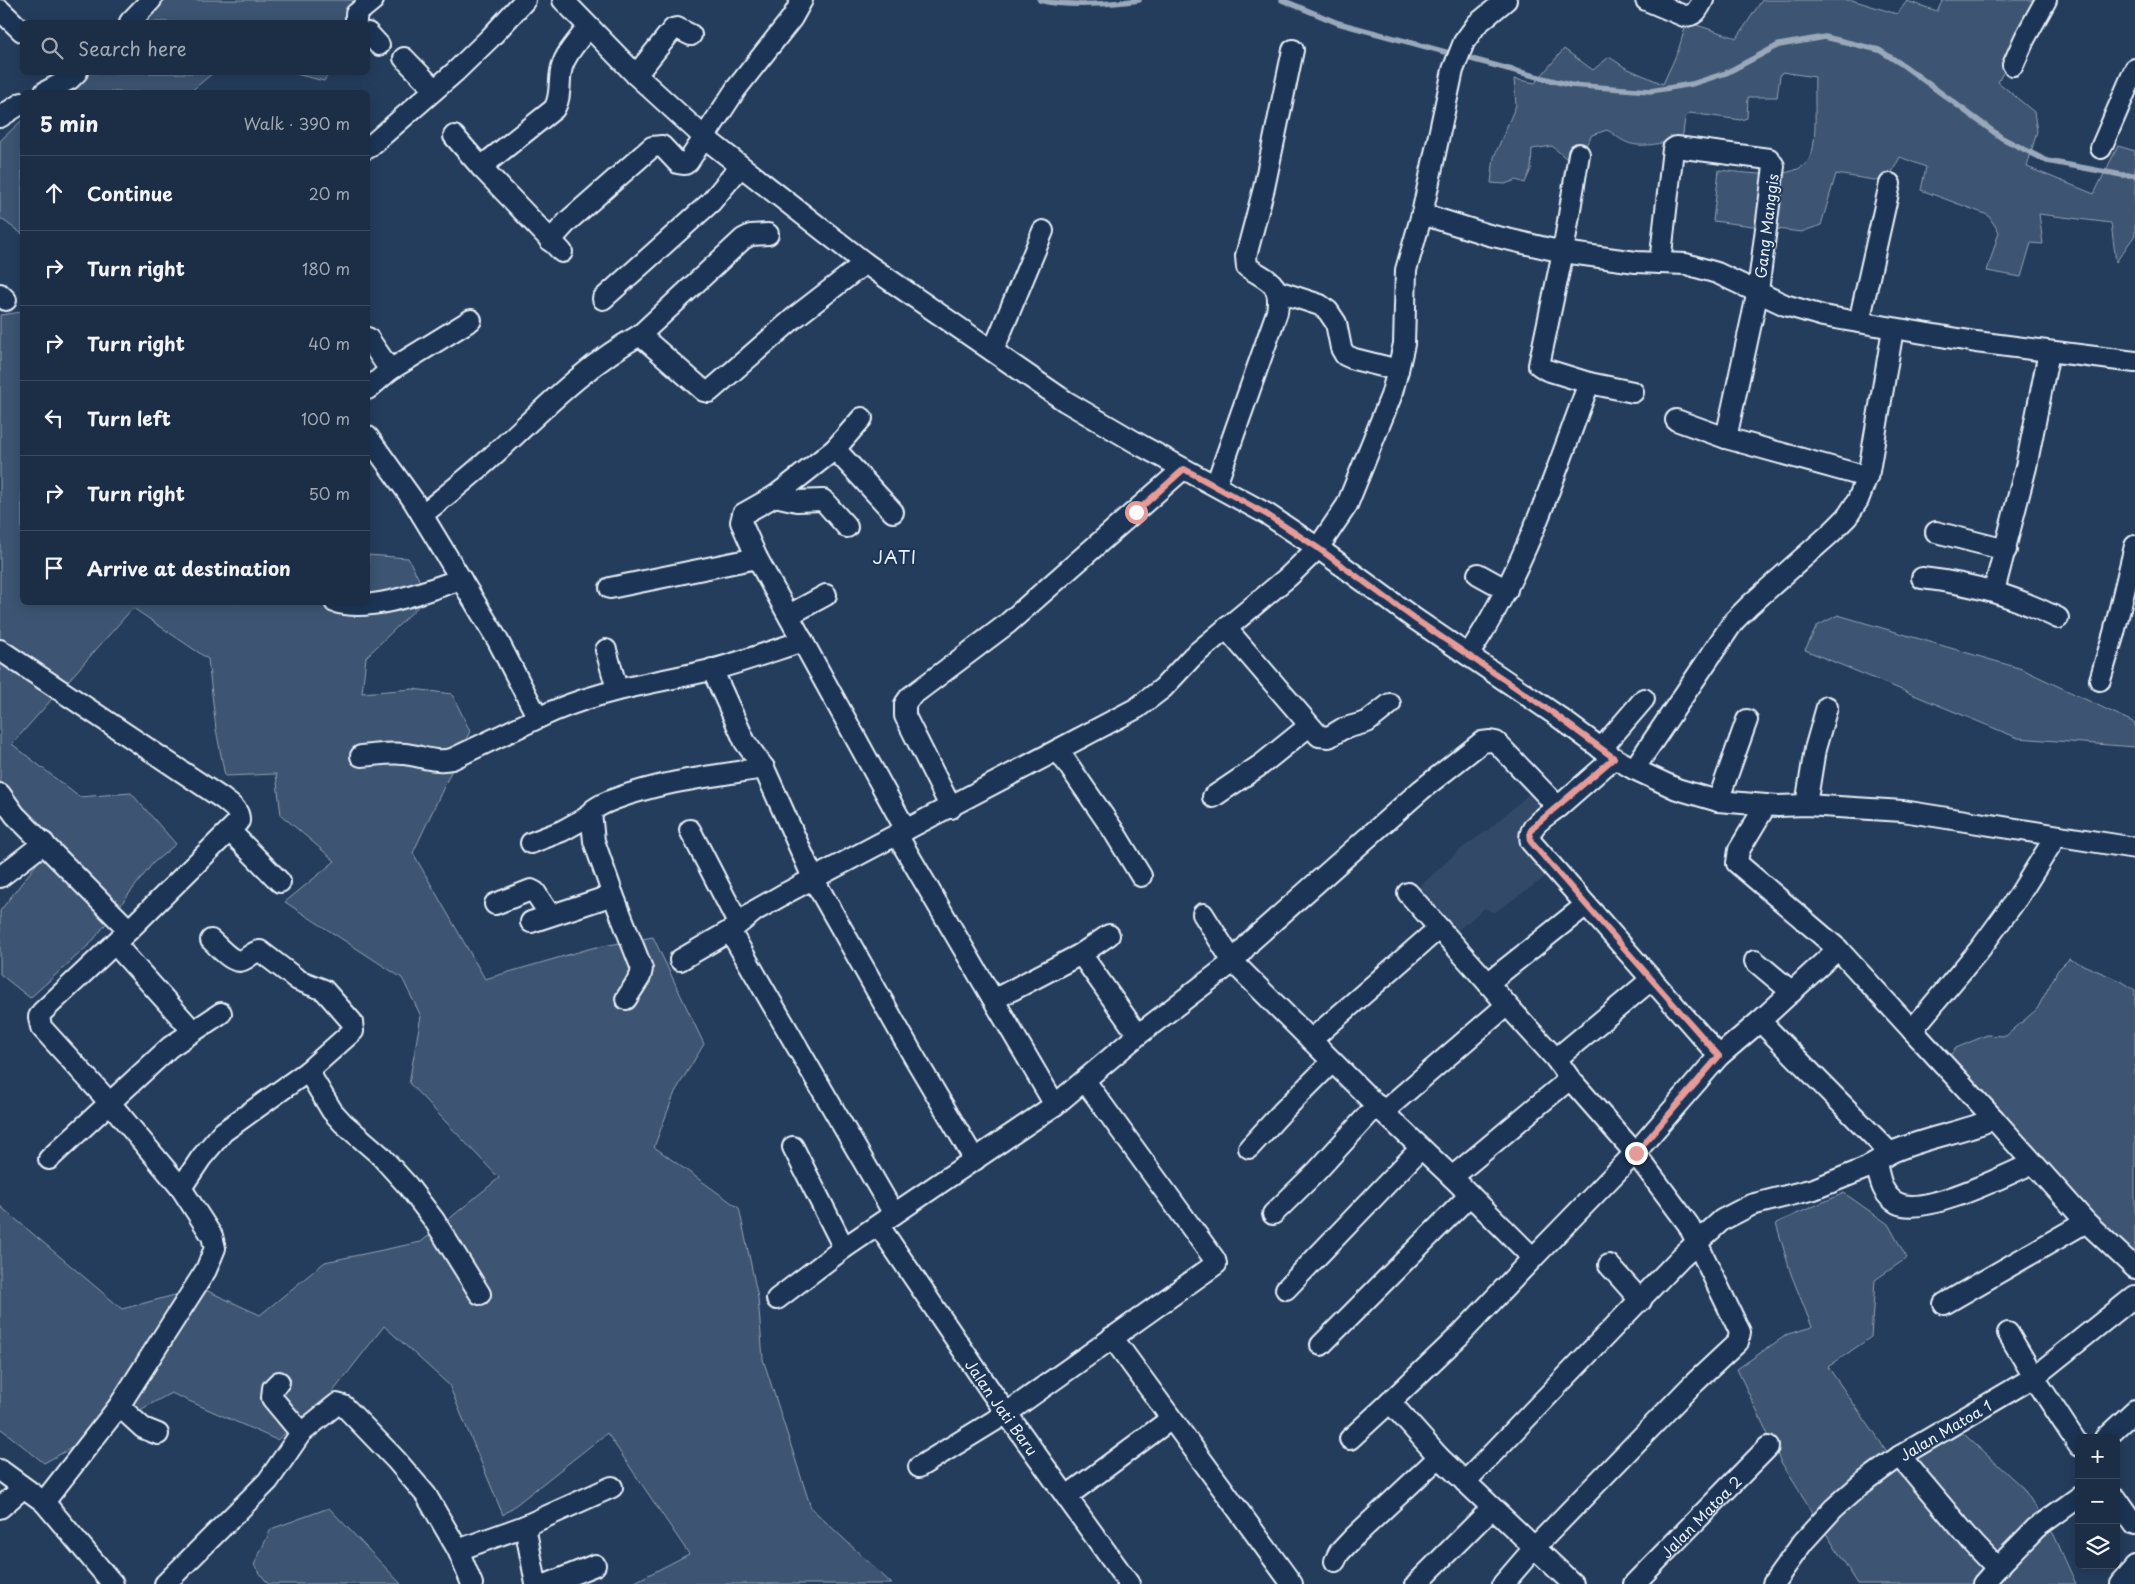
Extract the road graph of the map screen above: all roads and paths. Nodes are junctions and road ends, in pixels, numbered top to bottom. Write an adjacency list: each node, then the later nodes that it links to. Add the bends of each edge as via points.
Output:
1 (373, 0): 10 (street, via 356,14)
2 (525, 0): 20 (street, via 490,38)
3 (562, 0): 11 (street)
4 (802, 0): 25 (street, via 792,18 736,89)
5 (1646, 0): 6 (street, via 1684,16 1696,13)
6 (1703, 0)
7 (2046, 0): 16 (street)
8 (1501, 1): 32 (street, via 1464,42 1453,70)
9 (0, 10): 12 (street)
10 (356, 20)
11 (588, 27): 19 (street); 29 (street, via 561,68 558,104)
12 (20, 29)
13 (691, 35): 19 (street, via 675,28)
14 (1293, 50): 38 (street, via 1246,256 1247,267 1271,282)
15 (404, 58): 20 (street)
16 (2013, 65)
17 (2135, 69): 27 (street)
18 (70, 75): 21 (street)
19 (636, 75): 25 (street)
20 (434, 89): 26 (street)
21 (48, 90)
22 (20, 105): 23 (street)
23 (0, 118)
24 (454, 136): 29 (street)
25 (705, 138): 29 (street, via 685,164 678,163 662,146 652,147 568,221 556,246); 30 (street)
26 (370, 146)
27 (2101, 148)
28 (1579, 154): 35 (street)
29 (481, 167)
30 (740, 167): 36 (street); 40 (street, via 711,202)
31 (1890, 184): 42 (street)
32 (1422, 214): 35 (street, via 1490,236); 50 (street, via 1406,270 1404,344)
33 (1043, 231): 46 (street)
34 (768, 234): 44 (street, via 751,234 743,239)
35 (1563, 252): 37 (street); 51 (street, via 1539,365)
36 (865, 263): 44 (street, via 794,318 709,392); 46 (street)
37 (1660, 263): 39 (street, via 1702,268); 39 (street, Gang Manggis, via 1673,149 1769,159 1774,166)
38 (1277, 291): 50 (street, via 1320,305 1328,311 1336,323 1345,355); 61 (street, via 1277,312)
39 (1758, 291): 42 (street, via 1786,305); 56 (street, Gang Manggis)
40 (603, 299)
41 (471, 320): 49 (street)
42 (1859, 322): 43 (street)
43 (1893, 329): 47 (street); 60 (street)
44 (640, 335): 64 (street, via 590,369)
45 (370, 341): 49 (street)
46 (993, 351): 59 (street, via 1065,401)
47 (2049, 352): 48 (street); 69 (street)
48 (2135, 362)
49 (390, 370): 52 (street)
50 (1398, 370): 68 (street, via 1391,396 1347,506)
51 (1589, 382): 53 (street); 75 (street, via 1547,498)
52 (370, 387)
53 (1633, 392)
54 (862, 418): 58 (street)
55 (1676, 420): 56 (street)
56 (1726, 438): 60 (street)
57 (370, 440): 64 (street)
58 (835, 449): 62 (street); 63 (street)
59 (1184, 469): 61 (street); 106 (street, via 1007,624 905,704 905,716)
60 (1867, 477): 99 (street, via 1847,517 1734,621)
61 (1216, 486): 68 (street)
62 (775, 496): 65 (street, via 797,502 823,500); 70 (street, via 741,516)
63 (892, 512)
64 (422, 515): 73 (street)
65 (847, 527)
66 (1936, 532): 69 (street)
67 (2135, 546): 87 (street)
68 (1318, 548): 81 (street); 85 (street)
69 (2006, 550): 76 (street)
70 (758, 558): 74 (street); 79 (street)
71 (1478, 574): 75 (street)
72 (1922, 578): 76 (street)
73 (461, 579): 78 (street, via 410,596); 92 (street)
74 (610, 588)
75 (1507, 590): 85 (street)
76 (1994, 591): 80 (street)
77 (826, 595): 79 (street)
78 (370, 603)
79 (788, 616): 82 (street)
80 (2058, 618)
81 (1226, 628): 94 (street); 95 (street, via 1163,688 1137,708)
82 (803, 641): 86 (street); 110 (street)
83 (0, 650): 109 (street, via 223,799 239,816 236,826)
84 (606, 650): 88 (street)
85 (1468, 655): 96 (street)
86 (712, 669): 88 (street); 98 (street, via 746,742)
87 (2100, 680)
88 (617, 689): 92 (street, via 577,701)
89 (1644, 699): 96 (street)
90 (1390, 704): 94 (street, via 1367,722 1328,736 1319,736)
91 (1827, 707): 104 (street, via 1815,749)
92 (538, 718): 97 (street, via 444,761 407,754)
93 (1747, 720): 102 (street)
94 (1309, 726): 101 (street, via 1262,764)
95 (1058, 750): 106 (street); 115 (street)
96 (1608, 753): 99 (street); 105 (street)
97 (362, 756)
98 (764, 768): 107 (street, via 636,791 597,807); 117 (street)
99 (1634, 769): 102 (street, via 1676,789)
100 (0, 794): 112 (street, via 15,815)
101 (1213, 797)
102 (1718, 801): 103 (street)
103 (1766, 805): 104 (street); 131 (street, via 1738,850 1737,863)
104 (1806, 805): 111 (street, via 1903,811)
105 (1558, 807): 122 (street, via 1533,827 1531,842); 135 (street, via 1496,742 1482,742 1421,790 1251,941)
106 (951, 808): 110 (street)
107 (591, 815): 113 (street); 120 (street, via 594,840)
108 (690, 830): 126 (street)
109 (230, 831): 118 (street); 129 (street)
110 (902, 833): 117 (street); 140 (street)
111 (2056, 836): 114 (street); 144 (street, via 2018,897 1980,949)
112 (44, 843): 116 (street); 129 (street)
113 (531, 843)
114 (2135, 848)
115 (1141, 876)
116 (0, 877)
117 (814, 880): 126 (street, via 756,910); 164 (street)
118 (280, 882)
119 (1408, 892): 127 (street)
120 (613, 894): 124 (street); 139 (street, via 642,969)
121 (494, 904): 124 (street, via 531,890)
122 (1586, 905): 136 (street); 137 (street)
123 (1203, 914): 135 (street)
124 (550, 915): 125 (street)
125 (531, 922)
126 (734, 927): 133 (street); 169 (street)
127 (1439, 928): 137 (street); 147 (street)
128 (1109, 936): 132 (street)
129 (122, 937): 145 (street); 154 (street, via 39,1018 41,1027)
130 (211, 940): 151 (street, via 238,961 260,951 298,980 324,990 352,1022 353,1031)
131 (1838, 949): 138 (street); 144 (street)
132 (1081, 954): 140 (street); 146 (street)
133 (680, 960)
134 (1755, 961): 138 (street)
135 (1233, 962): 146 (street); 147 (street)
136 (1652, 979): 148 (street); 149 (street)
137 (1488, 983): 141 (street)
138 (1792, 992): 143 (street)
139 (626, 999)
140 (995, 999): 155 (street)
141 (1507, 1005): 149 (street); 156 (street)
142 (221, 1013): 145 (street)
143 (1760, 1021): 148 (street); 162 (street)
144 (1912, 1030): 157 (street)
145 (193, 1031): 154 (street, via 151,1064)
146 (1138, 1035): 153 (street)
147 (1311, 1040): 150 (street)
148 (1719, 1056): 161 (street)
149 (1556, 1059): 152 (street)
150 (1332, 1062): 156 (street); 159 (street)
151 (308, 1071): 167 (street, via 223,1132); 179 (street, via 343,1123 380,1155 408,1186)
152 (1570, 1079): 161 (street); 166 (street)
153 (1085, 1081): 155 (street); 185 (street, via 1216,1262)
154 (110, 1103): 163 (street); 167 (street)
155 (1056, 1105): 164 (street)
156 (1380, 1108): 160 (street); 170 (street)
157 (1994, 1119): 162 (street, via 1902,1147); 165 (street)
158 (793, 1147): 174 (street)
159 (1249, 1148)
160 (1421, 1148): 166 (street); 178 (street)
161 (1636, 1153): 173 (street, via 1688,1224); 175 (street)
162 (1883, 1158): 165 (street, via 1881,1186 1898,1203 1913,1206 1936,1202 1989,1184); 173 (street, via 1814,1188 1735,1212)
163 (49, 1159)
164 (975, 1160): 169 (street)
165 (2033, 1162): 171 (street)
166 (1452, 1177): 168 (street)
167 (181, 1188): 190 (street, via 212,1236 215,1248 212,1258)
168 (1470, 1195): 175 (street); 186 (street)
169 (894, 1214): 172 (street)
170 (1273, 1214)
171 (2086, 1222): 177 (street); 183 (street)
172 (878, 1226): 174 (street); 192 (street, Jalan Jati Baru)
173 (1696, 1243): 182 (street); 215 (street, via 1740,1332 1738,1342)
174 (844, 1248): 181 (street)
175 (1533, 1258): 189 (street)
176 (1608, 1265): 182 (street)
177 (2135, 1268)
178 (1286, 1288)
179 (480, 1294)
180 (2135, 1296): 187 (street, Jalan Matoa 1)
181 (777, 1299)
182 (1641, 1301): 204 (street)
183 (1944, 1304)
184 (2008, 1333): 187 (street)
185 (1112, 1337): 192 (street); 193 (street)
186 (1321, 1345)
187 (2034, 1377): 198 (street); 200 (street, Jalan Matoa 1)
188 (279, 1382): 194 (street, via 273,1388 272,1398)
189 (1390, 1402): 197 (street); 201 (street)
190 (119, 1406): 195 (street, via 143,1428); 209 (street)
191 (2135, 1410): 196 (street)
192 (1007, 1413): 202 (street); 207 (street, Jalan Jati Baru)
193 (1171, 1419): 207 (street); 228 (street)
194 (301, 1433): 216 (street, via 334,1405 344,1406 426,1496); 223 (street, via 268,1481)
195 (158, 1434)
196 (2109, 1434)
197 (1350, 1439)
198 (2075, 1440)
199 (1768, 1447): 232 (street, Jalan Matoa 2)
200 (1900, 1456): 220 (street); 233 (street, Jalan Matoa 1, via 1834,1509 1803,1542)
201 (1439, 1457): 204 (street); 217 (street, via 1353,1538)
202 (919, 1467)
203 (0, 1470): 206 (street)
204 (1464, 1482): 212 (street)
205 (612, 1487): 214 (street)
206 (23, 1488): 209 (street); 211 (street)
207 (1067, 1496): 227 (street, Jalan Jati Baru)
208 (2075, 1500): 220 (street, via 2036,1528)
209 (44, 1502): 222 (street)
210 (2120, 1504): 213 (street)
211 (0, 1508)
212 (1491, 1509): 215 (street); 229 (street)
213 (2135, 1525)
214 (525, 1526): 216 (street); 225 (street)
215 (1535, 1547): 230 (street); 231 (street)
216 (458, 1550): 224 (street)
217 (1335, 1562)
218 (595, 1565): 226 (street)
219 (2135, 1566): 221 (street)
220 (1997, 1568): 234 (street)
221 (2121, 1583)
222 (114, 1584)
223 (165, 1584)
224 (472, 1584)
225 (536, 1584)
226 (548, 1584)
227 (1129, 1584)
228 (1292, 1584)
229 (1416, 1584)
230 (1503, 1584)
231 (1573, 1584)
232 (1634, 1584)
233 (1773, 1584)
234 (1983, 1584)

